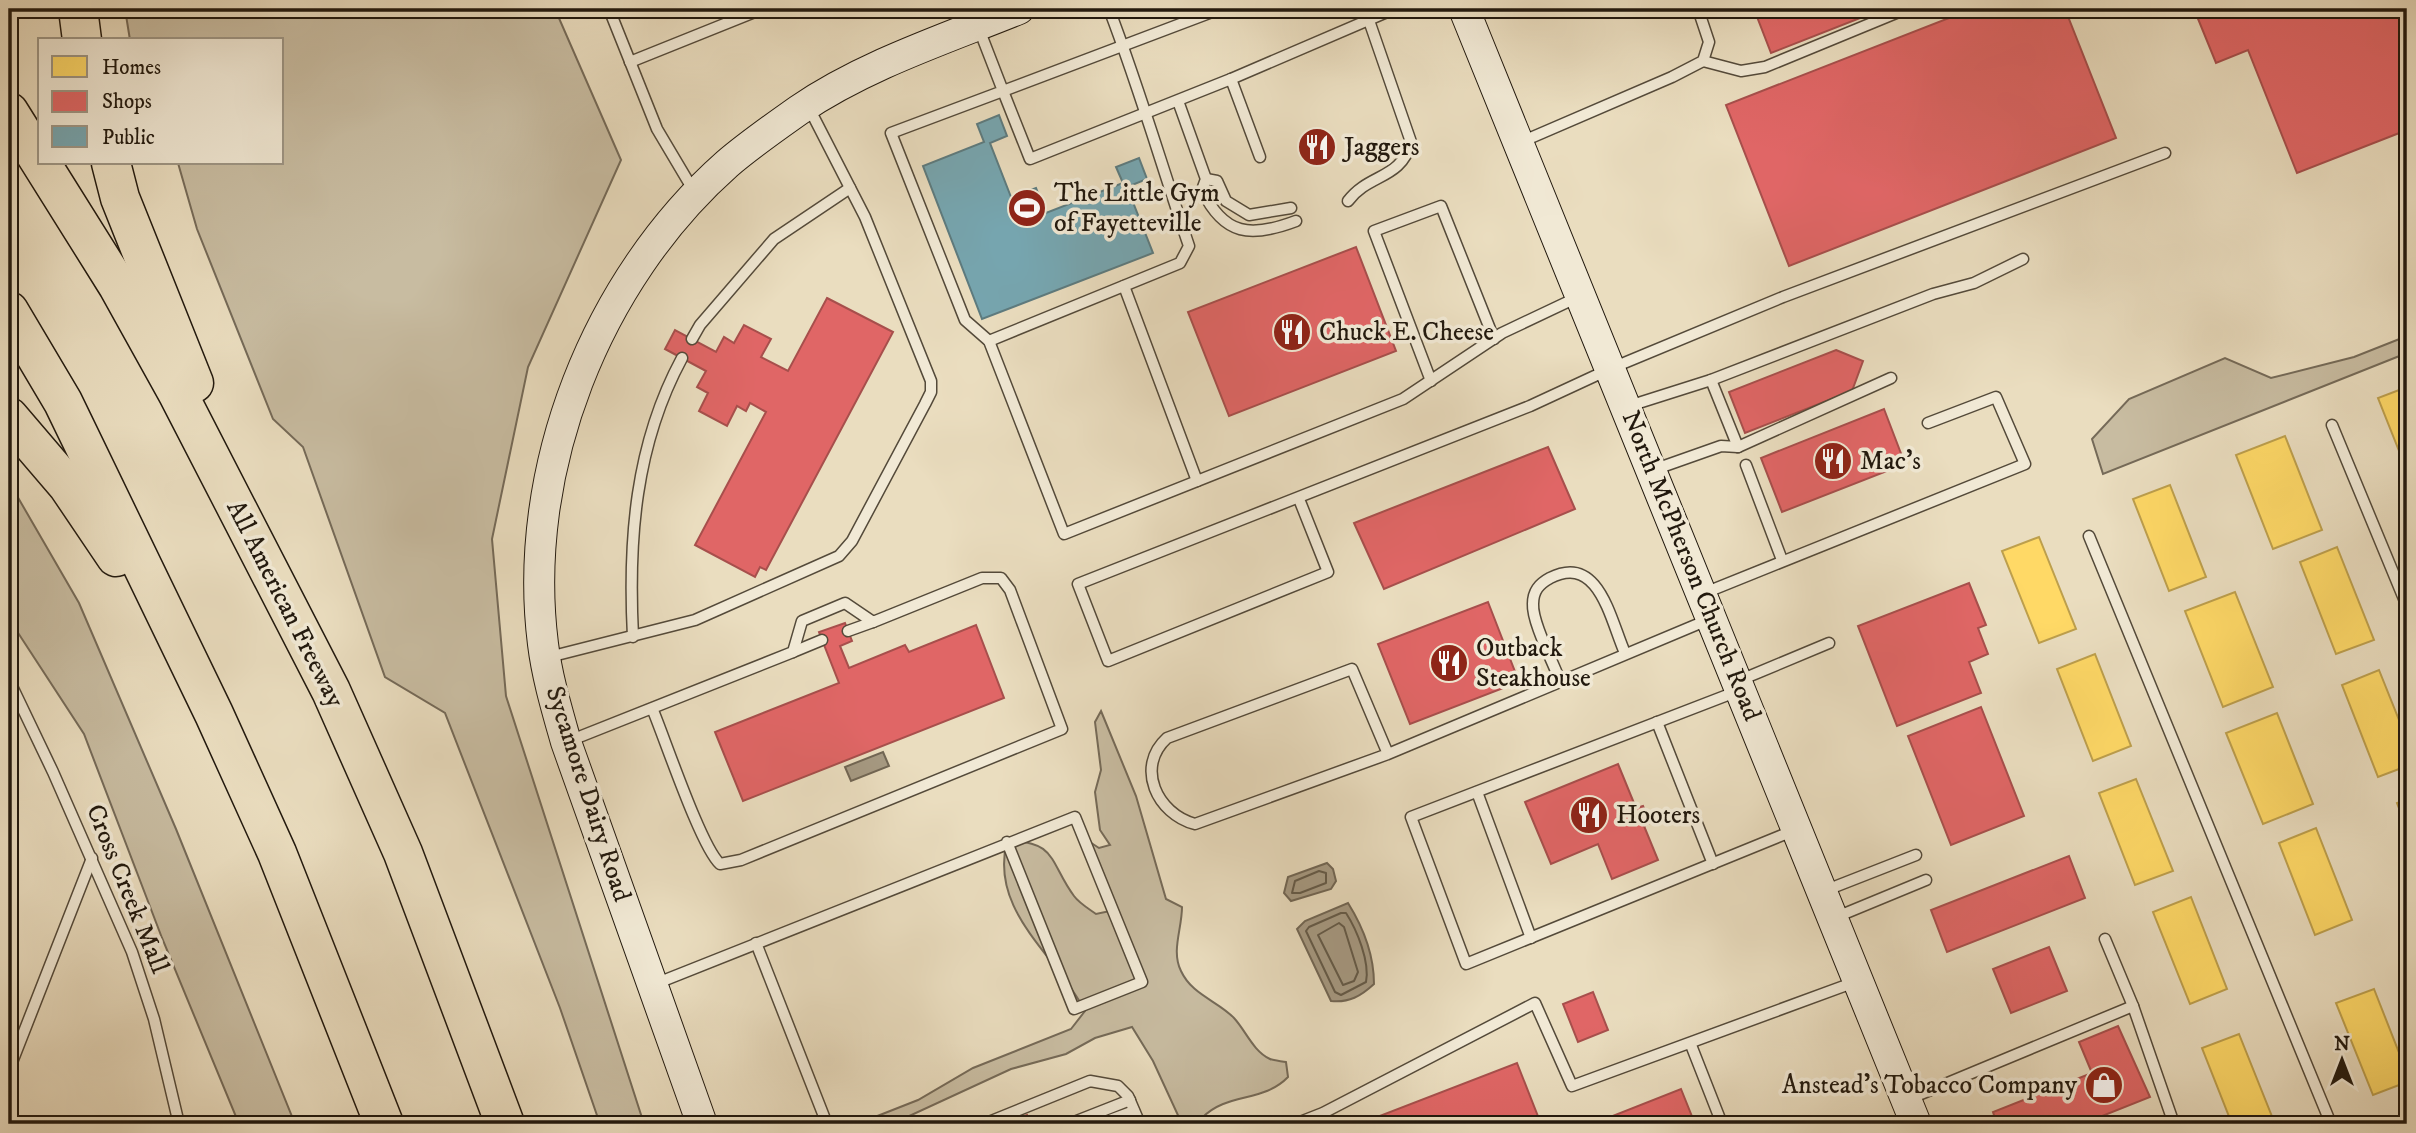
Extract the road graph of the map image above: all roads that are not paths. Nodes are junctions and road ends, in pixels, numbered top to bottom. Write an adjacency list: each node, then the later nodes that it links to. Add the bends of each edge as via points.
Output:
1 (78, 9): 14 (highway)
2 (609, 9): 17 (lane)
3 (762, 9): 17 (lane)
4 (1019, 9): 13 (street, Sycamore Dairy Road)
5 (1109, 9): 15 (lane)
6 (1220, 9): 15 (lane)
7 (1365, 9): 12 (lane)
8 (1394, 9): 12 (lane)
9 (1464, 9): 24 (street, North McPherson Church Road)
10 (1698, 9): 16 (lane, via 1709,42)
11 (1906, 9): 16 (lane, via 1765,67 1741,71)
12 (1370, 21): 18 (lane); 32 (lane, via 1410,142 1397,169)
13 (977, 26): 19 (lane); 21 (street, Sycamore Dairy Road, via 893,60)
14 (82, 38)
15 (1123, 46): 19 (lane); 23 (lane)
16 (1703, 61): 24 (lane)
17 (631, 62): 34 (lane, via 657,129)
18 (1231, 79): 20 (lane); 26 (lane)
19 (1003, 91): 23 (lane, via 1030,159); 44 (lane, via 891,133 965,320)
20 (1178, 101): 23 (lane); 30 (lane)
21 (808, 105): 33 (lane); 34 (street, Sycamore Dairy Road, via 728,164)
22 (9, 112): 27 (highway, All American Freeway)
23 (1147, 113): 39 (lane, via 1189,246 1180,263)
24 (1519, 143): 40 (street, North McPherson Church Road)
25 (2165, 153): 46 (lane, via 1783,297)
26 (1260, 157)
27 (38, 158)
28 (42, 164): 63 (highway, All American Freeway, via 178,394)
29 (111, 164): 63 (highway, via 158,296)
30 (1206, 179): 36 (lane, via 1217,181 1226,201 1249,215); 37 (lane, via 1202,190 1213,212 1230,226 1256,231)
31 (1343, 187): 32 (lane)
32 (1358, 187): 35 (lane)
33 (850, 188): 42 (lane, via 774,239); 66 (lane, via 931,381 925,404 852,541 839,556 695,620)
34 (697, 195): 71 (street, Sycamore Dairy Road, via 669,226 619,298 564,421 541,552)
35 (1348, 201)
36 (1291, 208)
37 (1296, 221)
38 (2023, 259): 48 (lane, via 1974,283 1933,294)
39 (1124, 286): 44 (lane); 57 (lane)
40 (1581, 295): 43 (lane); 46 (street, North McPherson Church Road)
41 (9, 311): 76 (highway, via 63,402)
42 (692, 339)
43 (1494, 339): 49 (lane); 49 (lane, via 1441,206 1374,231)
44 (989, 341): 57 (lane, via 1064,534)
45 (682, 358): 66 (lane, via 665,390 643,457 631,532)
46 (1612, 368): 50 (street, North McPherson Church Road); 58 (lane)
47 (1891, 378): 54 (lane)
48 (1711, 380): 50 (lane); 54 (lane)
49 (1431, 381): 57 (lane, via 1403,400)
50 (1626, 407): 56 (street, North McPherson Church Road)
51 (9, 417): 76 (highway, via 103,534)
52 (1928, 423): 60 (lane, via 1996,397 2025,464)
53 (2332, 425): 62 (lane)
54 (1738, 447): 56 (lane, via 1721,446)
55 (1746, 465): 60 (lane)
56 (1651, 471): 61 (street, North McPherson Church Road)
57 (1197, 481)
58 (1299, 499): 58 (lane, via 1078,584 1108,661 1328,572)
59 (2089, 536): 111 (lane)
60 (1782, 560): 61 (lane)
61 (1707, 606): 70 (lane); 74 (street, North McPherson Church Road)
62 (2407, 606)
63 (288, 608): 102 (highway, All American Freeway, via 331,691 403,853)
64 (873, 622): 65 (lane); 69 (lane, via 845,603 802,621); 75 (lane, via 982,578 1000,578 1010,590 1062,729 741,860 720,864 701,831)
65 (848, 631)
66 (633, 637): 71 (lane)
67 (822, 640): 69 (lane)
68 (1829, 643): 74 (lane)
69 (793, 652): 75 (lane)
70 (1625, 653): 73 (lane); 73 (lane, via 1594,582 1582,573 1558,574 1543,582 1532,606)
71 (546, 658): 78 (street, Sycamore Dairy Road)
72 (9, 680): 84 (lane, Cross Creek Mall)
73 (1560, 681): 79 (lane)
74 (1739, 686): 77 (lane); 81 (street, North McPherson Church Road)
75 (652, 708): 78 (lane)
76 (214, 714): 101 (highway, via 277,853)
77 (1657, 722): 80 (lane); 85 (lane)
78 (566, 742): 92 (street, Sycamore Dairy Road)
79 (1388, 754): 79 (lane, via 1195,824 1180,820 1162,802 1150,771 1155,749 1167,738 1352,668)
80 (1477, 792): 88 (lane); 88 (lane, via 1411,817 1466,964)
81 (1795, 830): 85 (lane); 87 (street, North McPherson Church Road)
82 (1007, 842): 82 (lane, via 1075,817 1142,982 1074,1009); 90 (lane)
83 (1916, 855): 87 (lane)
84 (92, 858): 95 (lane); 100 (lane, Cross Creek Mall, via 154,1019)
85 (1713, 864): 88 (lane)
86 (1926, 880): 87 (lane)
87 (1826, 906): 91 (street, North McPherson Church Road)
88 (1531, 938)
89 (2105, 939): 93 (lane)
90 (755, 943): 92 (lane); 98 (lane)
91 (1858, 981): 94 (lane); 97 (street, North McPherson Church Road)
92 (652, 985): 103 (street, Sycamore Dairy Road)
93 (2133, 1006): 97 (lane); 110 (lane)
94 (1691, 1045): 99 (lane, via 1572,1086 1535,1003); 109 (lane)
95 (9, 1070)
96 (1132, 1106): 104 (lane, via 1118,1086 1090,1081); 105 (lane); 106 (lane); 107 (lane)
97 (1911, 1112)
98 (825, 1119)
99 (1325, 1119): 108 (lane)
100 (179, 1124)
101 (384, 1124)
102 (505, 1124)
103 (702, 1124)
104 (984, 1124)
105 (1069, 1124)
106 (1099, 1124)
107 (1140, 1124)
108 (1295, 1124)
109 (1721, 1124)
110 (2174, 1124)
111 (2331, 1124)

